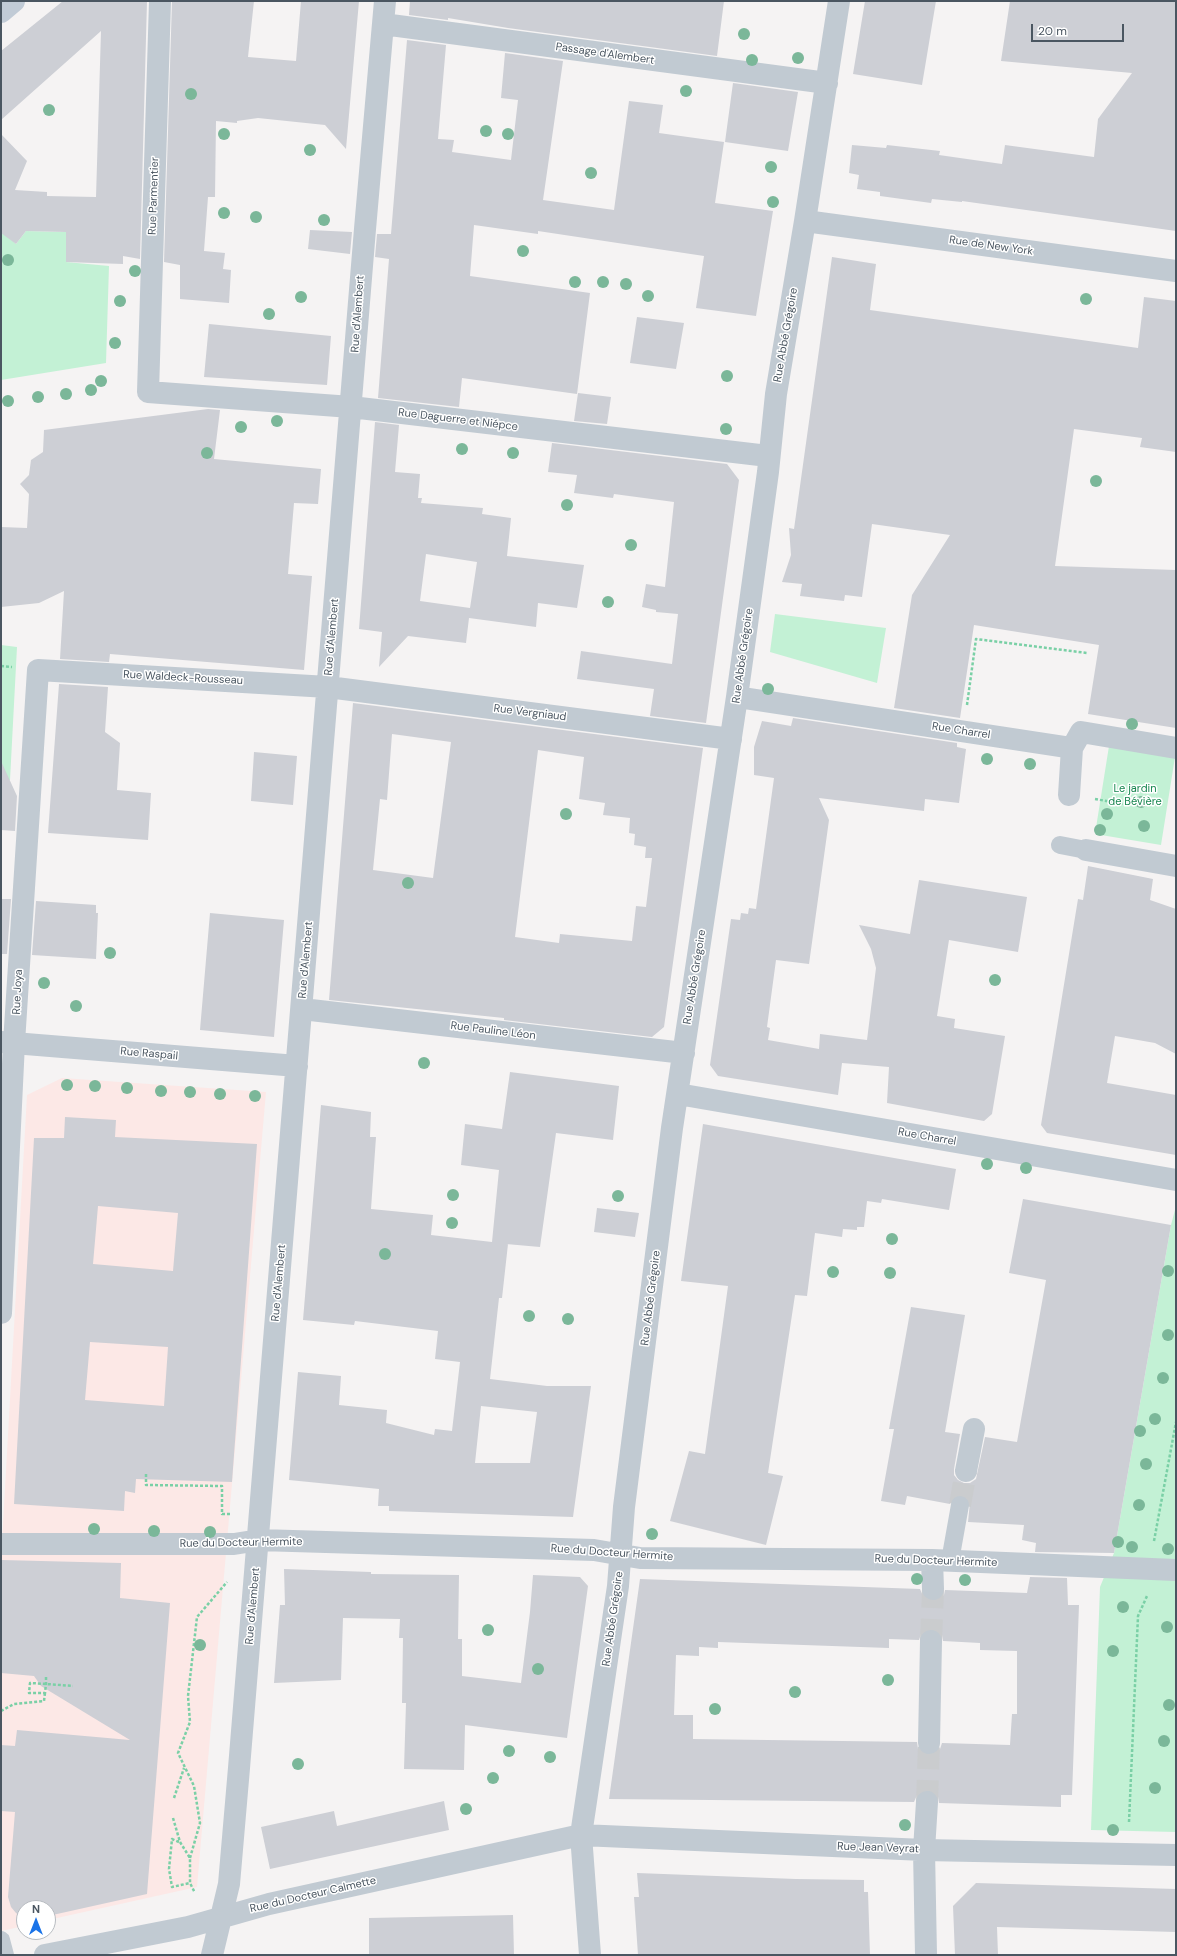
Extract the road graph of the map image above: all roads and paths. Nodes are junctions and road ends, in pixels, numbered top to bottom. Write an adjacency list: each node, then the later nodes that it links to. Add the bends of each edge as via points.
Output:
1 (14, 1): 5 (street)
2 (160, 1): 10 (street, Rue Parmentier)
3 (385, 1): 6 (street, Rue d'Alembert)
4 (839, 1): 7 (street, Rue Abbé Grégoire)
5 (1, 12)
6 (383, 24): 7 (street, Passage d'Alembert); 11 (street, Rue d'Alembert)
7 (827, 84): 8 (street, Rue Abbé Grégoire)
8 (805, 221): 9 (street, Rue de New York); 12 (street, Rue Abbé Grégoire)
9 (1176, 271)
10 (148, 392): 11 (street, Rue Daguerre et Niépce)
11 (351, 407): 12 (street, Rue Daguerre et Niépce); 15 (street, Rue d'Alembert)
12 (768, 456): 16 (street, Rue Abbé Grégoire)
13 (1087, 653): 17 (path, via 976,638)
14 (38, 670): 15 (street, Rue Waldeck-Rousseau); 28 (street, Rue Joya)
15 (328, 687): 18 (street, Rue Vergniaud); 27 (street, Rue d'Alembert)
16 (737, 696): 17 (street, Rue Charrel); 18 (street, Rue Abbé Grégoire)
17 (963, 731): 19 (street, Rue Charrel)
18 (731, 740): 29 (street, Rue Abbé Grégoire)
19 (1072, 748): 20 (street, via 1082,732); 21 (street)
20 (1176, 748)
21 (1068, 800)
22 (1100, 800): 23 (path)
23 (1129, 805)
24 (1060, 845): 25 (lane)
25 (1086, 850): 26 (street)
26 (1176, 866)
27 (302, 1009): 29 (street, Rue Pauline Léon); 30 (street, Rue d'Alembert)
28 (8, 1042): 30 (street, Rue Raspail); 33 (street, Rue Joya)
29 (684, 1053): 31 (street, Rue Abbé Grégoire)
30 (297, 1066): 40 (street, Rue d'Alembert)
31 (678, 1094): 32 (street, Rue Charrel); 42 (street, Rue Abbé Grégoire, via 624,1507)
32 (1176, 1180)
33 (1, 1313)
34 (1176, 1422): 44 (path)
35 (974, 1429): 36 (street)
36 (966, 1471)
37 (146, 1474): 39 (path, via 146,1484 222,1486 222,1514)
38 (960, 1505): 43 (lane)
39 (237, 1515)
40 (259, 1540): 41 (street, Rue du Docteur Hermite, via 234,1544); 42 (street, Rue du Docteur Hermite, via 594,1550); 69 (street, Rue d'Alembert, via 229,1884)
41 (1, 1544)
42 (621, 1553): 43 (street, Rue du Docteur Hermite, via 640,1558); 62 (street, Rue Abbé Grégoire)
43 (941, 1560): 44 (street, Rue du Docteur Hermite); 47 (street)
44 (1150, 1569): 45 (street, Rue du Docteur Hermite)
45 (1176, 1570)
46 (230, 1577): 57 (path, via 197,1617 188,1696 190,1722 178,1753)
47 (933, 1589)
48 (1148, 1593): 61 (path, via 1138,1616)
49 (931, 1641): 56 (street)
50 (46, 1677): 51 (path)
51 (45, 1685): 52 (path); 53 (path, via 45,1693); 53 (path, via 30,1683); 53 (path, via 30,1683); 54 (path)
52 (73, 1686)
53 (29, 1693): 54 (path)
54 (45, 1694): 55 (path, via 44,1702 14,1704)
55 (1, 1711)
56 (929, 1743)
57 (184, 1767): 58 (path); 66 (path, via 194,1786 200,1823)
58 (174, 1798)
59 (927, 1802): 64 (street)
60 (173, 1818): 63 (path)
61 (1129, 1822)
62 (581, 1834): 64 (street, Rue Jean Veyrat); 69 (street, Rue du Docteur Calmette, via 269,1904); 74 (street, Rue Abbé Grégoire)
63 (180, 1842): 66 (path); 67 (path, via 172,1839 169,1869 172,1887)
64 (924, 1850): 65 (street, Rue Jean Veyrat); 75 (street)
65 (1176, 1855)
66 (190, 1858): 67 (path)
67 (190, 1883): 68 (path)
68 (195, 1893)
69 (220, 1918): 72 (street, Rue du Docteur Calmette, via 188,1927); 73 (street, Rue d'Alembert)
70 (1, 1940): 71 (lane)
71 (5, 1955)
72 (45, 1955)
73 (212, 1955)
74 (590, 1955)
75 (926, 1955)

